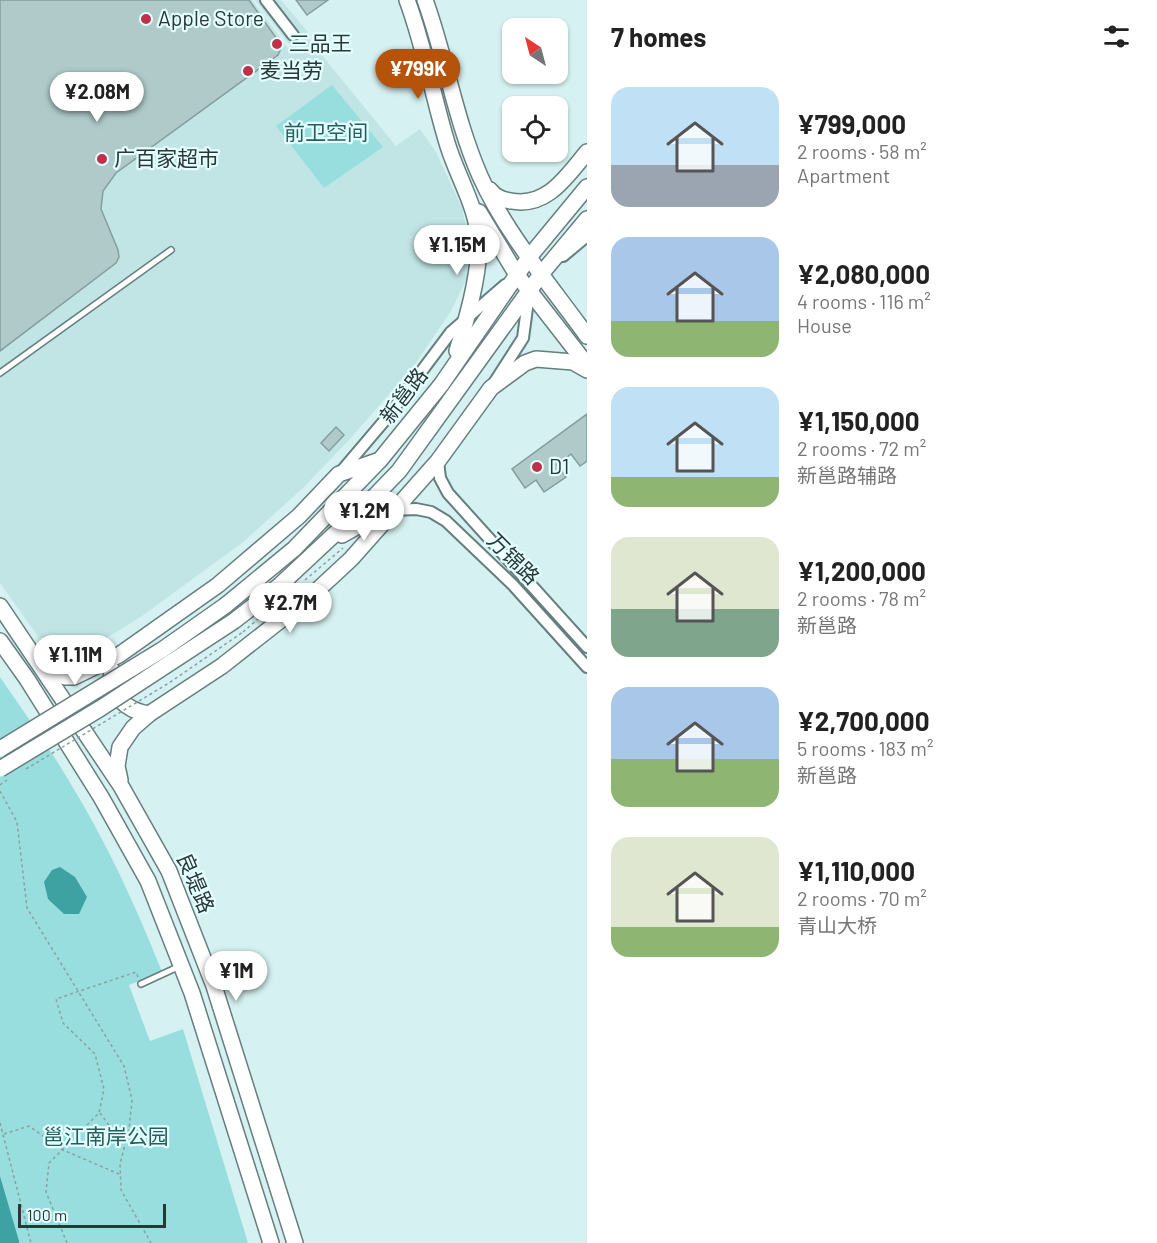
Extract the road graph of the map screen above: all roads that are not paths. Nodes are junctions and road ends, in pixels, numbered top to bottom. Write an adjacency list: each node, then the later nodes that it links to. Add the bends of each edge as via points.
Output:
1 (266, 0): 4 (street)
2 (407, 0): 7 (main road, via 449,148)
3 (425, 0): 6 (main road, via 455,109)
4 (293, 35)
5 (587, 152): 6 (main road, via 555,190 537,200 502,199)
6 (481, 178): 12 (main road)
7 (464, 186): 14 (main road); 16 (main road, via 479,242)
8 (587, 187): 12 (main road, 新邕路)
9 (587, 219): 13 (main road, 新邕路)
10 (587, 236): 13 (street)
11 (171, 250): 21 (lane)
12 (530, 256): 13 (main road); 14 (main road, 新邕路)
13 (542, 273): 15 (main road, 新邕路); 17 (main road)
14 (517, 275): 15 (main road); 16 (street); 18 (main road, 新邕路)
15 (529, 292): 19 (main road); 22 (street, via 523,338); 28 (main road, 新邕路, via 399,471)
16 (467, 317): 18 (main road); 25 (street)
17 (587, 336)
18 (453, 365): 23 (main road, 新邕路)
19 (587, 365)
20 (587, 370): 22 (main road, via 573,362 536,359)
21 (0, 373)
22 (491, 388): 24 (main road)
23 (380, 460): 25 (main road); 27 (main road, 新邕路)
24 (438, 461): 26 (main road); 31 (street, 万锦路, via 440,478 448,493)
25 (339, 474): 27 (main road, via 333,502); 32 (main road, via 299,516 218,585)
26 (394, 510): 28 (main road); 34 (street, 万锦路, via 431,512 446,521 513,585); 35 (main road, via 351,559 310,597 222,666)
27 (324, 519): 36 (main road, 新邕路, bridge, via 226,605 162,650)
28 (321, 548): 37 (main road, 新邕路, bridge, via 238,627 101,708)
29 (0, 606): 33 (main road, 良堤路)
30 (0, 641): 39 (main road, 良堤路, via 101,797 142,870)
31 (587, 647)
32 (119, 655): 33 (main road, via 74,677 65,677); 35 (main road, via 110,679 116,694 125,706)
33 (41, 665): 38 (main road, 良堤路)
34 (587, 668)
35 (149, 714): 38 (main road, via 120,747 117,766)
36 (0, 749)
37 (5, 774)
38 (121, 786): 42 (main road, 良堤路, via 169,871 214,986)
39 (181, 965): 40 (lane); 41 (main road, 良堤路)
40 (141, 984)
41 (270, 1243)
42 (295, 1243)

